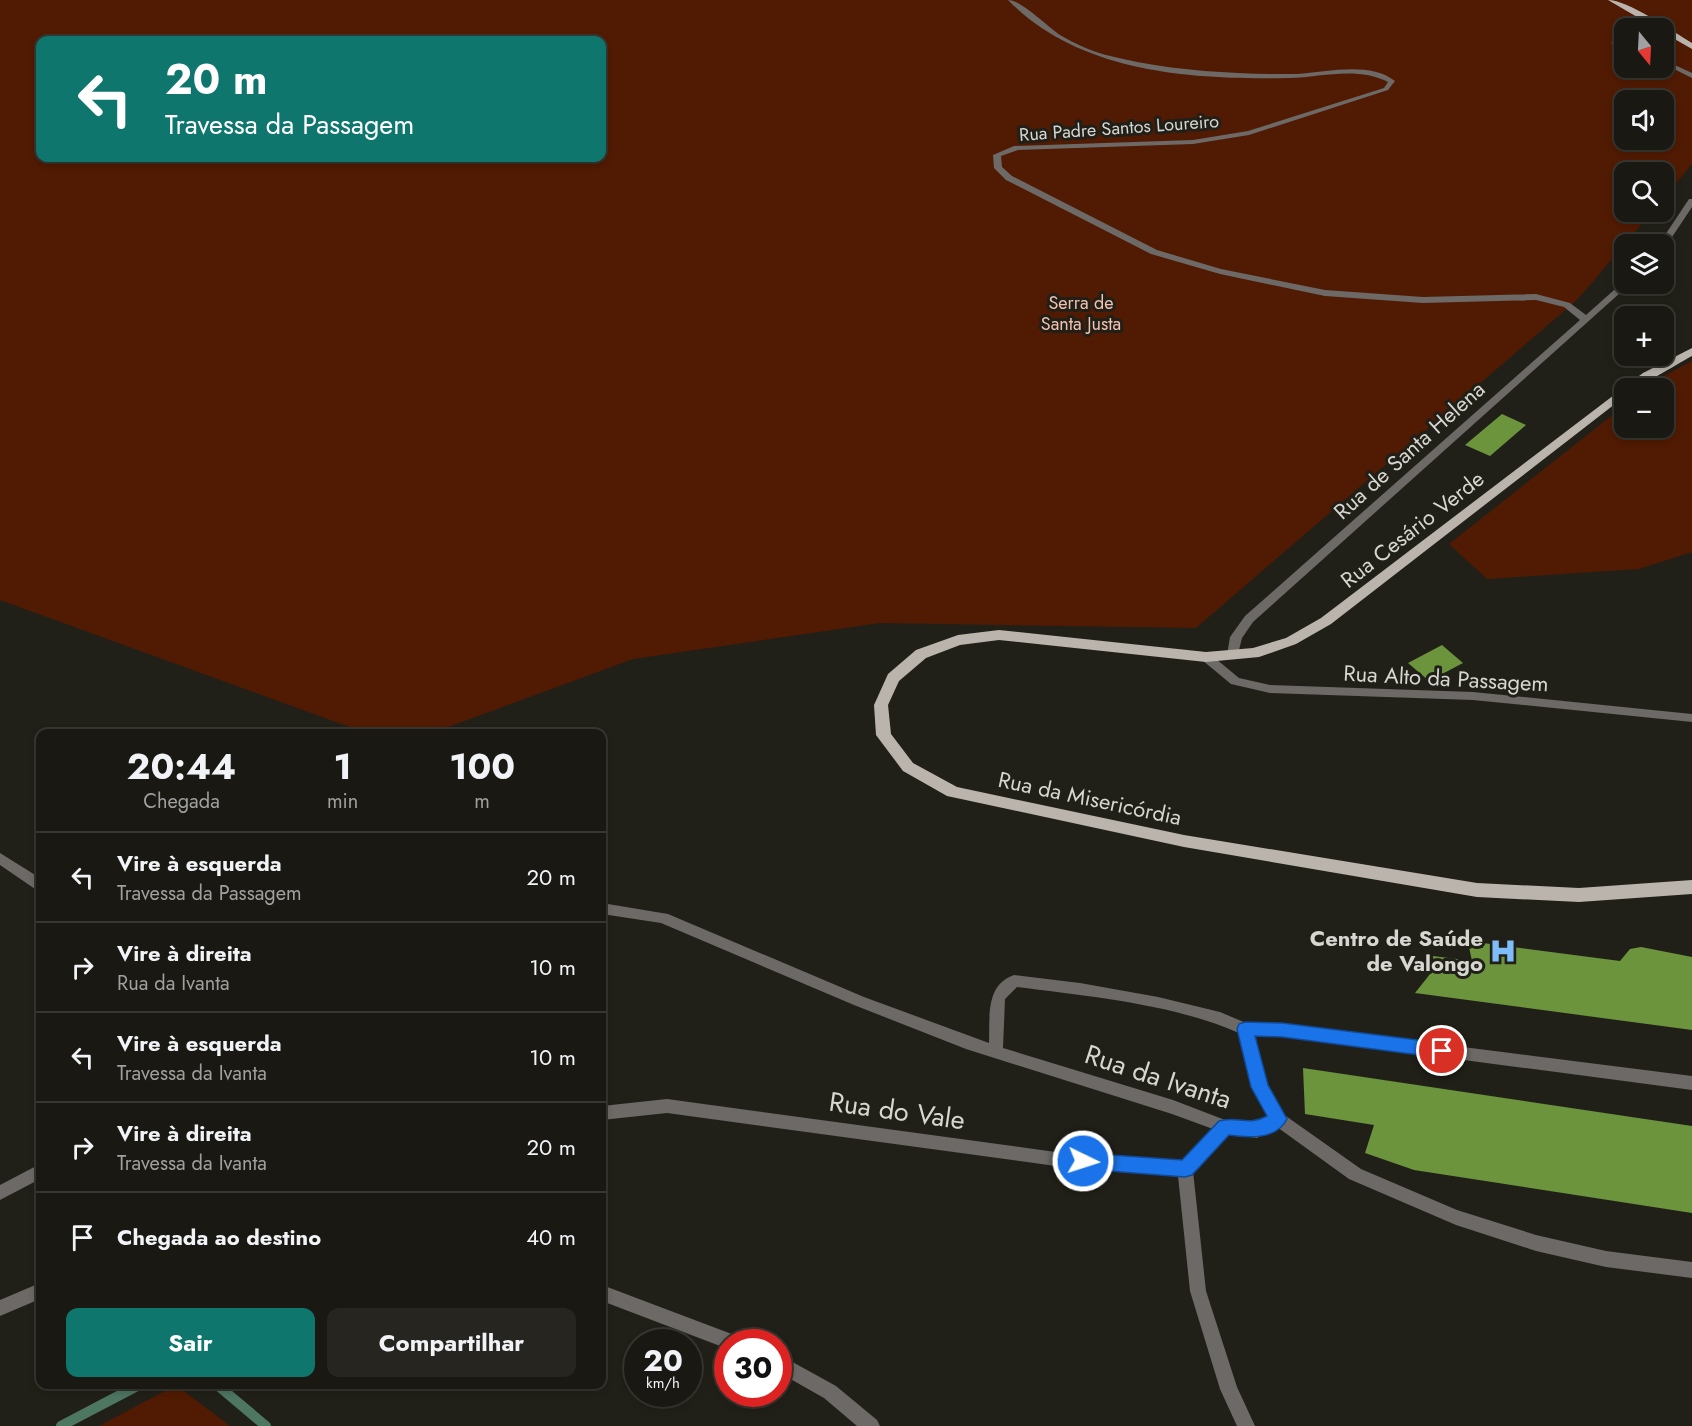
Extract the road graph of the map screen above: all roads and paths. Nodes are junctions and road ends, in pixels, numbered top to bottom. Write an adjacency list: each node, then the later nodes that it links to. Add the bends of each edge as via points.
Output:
1 (1011, 0): 11 (street, Rua Padre Santos Loureiro, via 1076,46 1105,58 1225,74 1368,72 1392,81 1386,88 1249,134 1192,142 1017,148 997,155 998,168 1009,178 1154,252 1220,271 1325,292 1423,300 1536,297 1568,305)
2 (1612, 0): 3 (main road)
3 (1643, 18)
4 (1674, 36): 5 (main road)
5 (1692, 46)
6 (1674, 67): 7 (street)
7 (1692, 76)
8 (1692, 201): 9 (street)
9 (1670, 234)
10 (1614, 294): 11 (street, Rua de Santa Helena)
11 (1585, 319): 15 (street, Rua de Santa Helena, via 1250,619 1236,637)
12 (1692, 351): 13 (main road)
13 (1643, 378)
14 (1614, 400): 15 (main road, Rua Cesário Verde, via 1326,621 1291,641)
15 (1233, 655): 16 (main road, Rua Cesário Verde)
16 (1206, 657): 17 (street, Rua Alto da Passagem, via 1234,681 1270,688 1473,696); 20 (main road, Rua da Misericórdia, via 999,635 958,640 921,654 893,678 881,705 884,735 908,767 953,792 1184,841 1477,890 1579,895)
17 (1692, 718)
18 (0, 858): 19 (street)
19 (36, 882)
20 (1692, 887)
21 (606, 910): 23 (street, Rua da Ivanta, via 663,918 859,1001)
22 (1245, 1029): 23 (street, via 1220,1018 1158,1003 1014,981 998,997); 24 (street, via 1282,1030); 26 (street, via 1260,1087)
23 (996, 1052): 27 (street, Rua da Ivanta)
24 (1692, 1083)
25 (606, 1113): 28 (street, Rua do Vale, via 667,1106 1063,1160)
26 (1278, 1119): 27 (street, Rua da Ivanta, via 1257,1131); 31 (street, via 1355,1174 1456,1217 1536,1243 1606,1259)
27 (1225, 1127): 28 (street)
28 (1185, 1169): 38 (street, via 1198,1291 1229,1389)
29 (36, 1173): 30 (street)
30 (0, 1193)
31 (1692, 1270)
32 (36, 1293): 34 (street)
33 (606, 1295): 35 (street)
34 (0, 1308)
35 (714, 1336)
36 (792, 1370): 37 (street, via 830,1392)
37 (871, 1426)
38 (1246, 1426)

